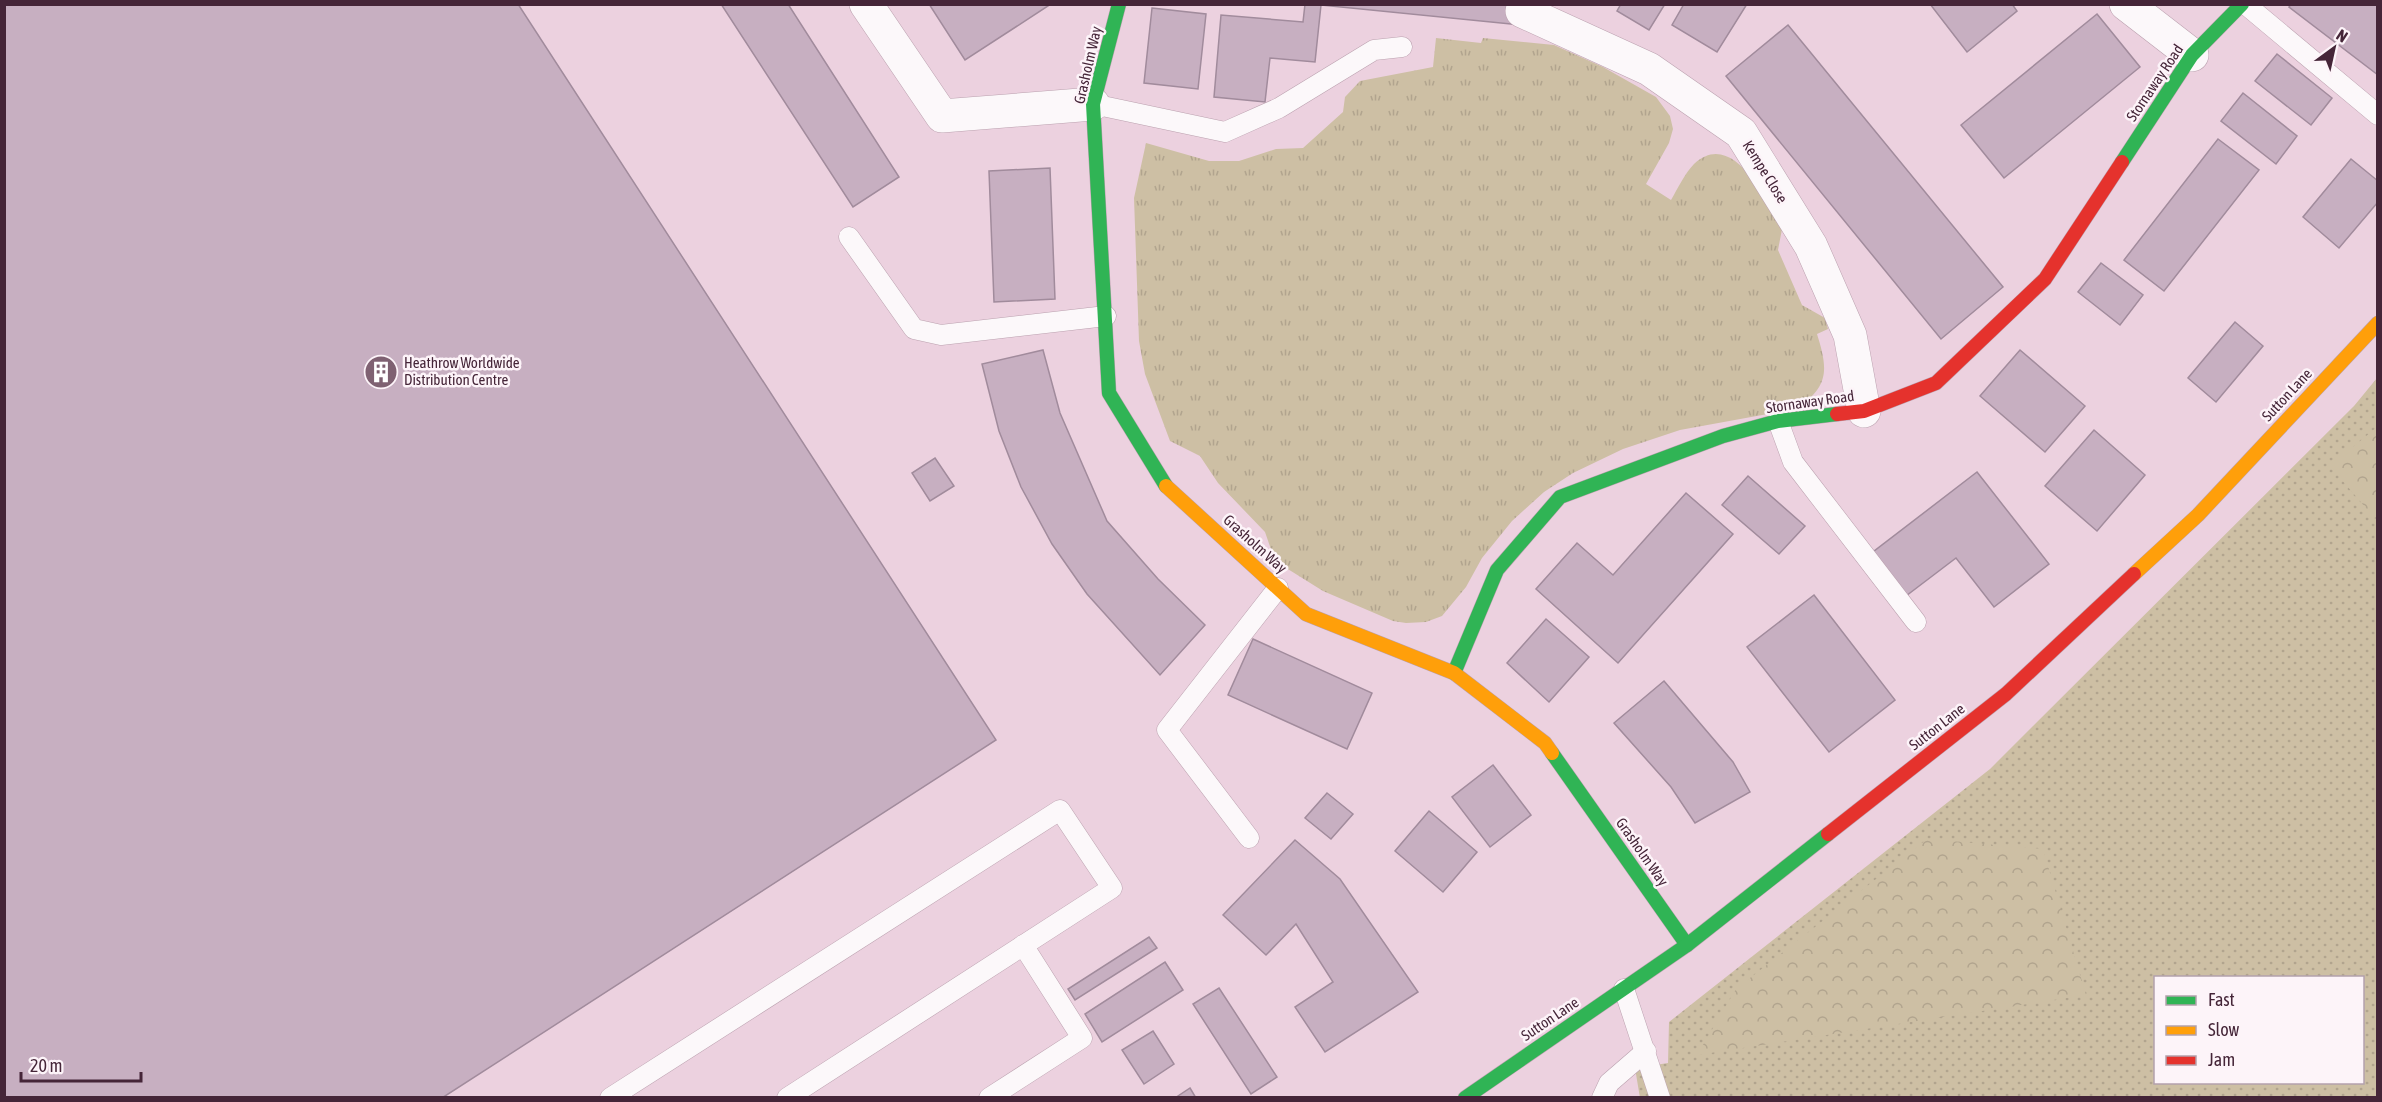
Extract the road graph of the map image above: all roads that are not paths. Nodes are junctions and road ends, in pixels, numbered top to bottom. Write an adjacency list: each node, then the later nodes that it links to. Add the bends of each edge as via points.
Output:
1 (866, 4): 8 (street, via 942,116)
2 (1119, 4): 8 (street, Grasholm Way)
3 (2126, 4): 7 (street)
4 (2244, 4): 7 (street, Stornaway Road); 9 (lane)
5 (1522, 11): 13 (street, Kempe Close, via 1649,69 1741,134 1815,256 1850,335)
6 (1402, 47): 8 (lane, via 1374,50 1279,108 1225,132)
7 (2192, 55): 13 (street, Stornaway Road, via 2045,279 1936,383)
8 (1093, 104): 11 (street, Grasholm Way)
9 (2378, 115)
10 (849, 237): 11 (lane, via 914,329 941,334)
11 (1106, 316): 15 (street, Grasholm Way, via 1109,393 1164,484)
12 (2378, 322): 20 (street, Sutton Lane, via 2198,514 2006,694)
13 (1864, 411): 14 (street, Stornaway Road)
14 (1778, 421): 16 (lane, via 1794,462); 17 (street, Stornaway Road, via 1723,436 1560,497 1497,570)
15 (1278, 588): 17 (street, Grasholm Way, via 1306,614); 18 (lane, via 1167,730)
16 (1916, 622)
17 (1454, 674): 20 (street, Grasholm Way, via 1545,743)
18 (1249, 838)
19 (1023, 945): 23 (lane, via 1112,888 1060,810); 24 (lane); 25 (lane, via 1082,1038)
20 (1687, 945): 21 (street, Sutton Lane)
21 (1624, 989): 22 (lane); 26 (street, Sutton Lane)
22 (1646, 1051): 27 (lane, via 1609,1083); 28 (lane)
23 (610, 1098)
24 (787, 1098)
25 (989, 1098)
26 (1465, 1098)
27 (1602, 1098)
28 (1660, 1098)

